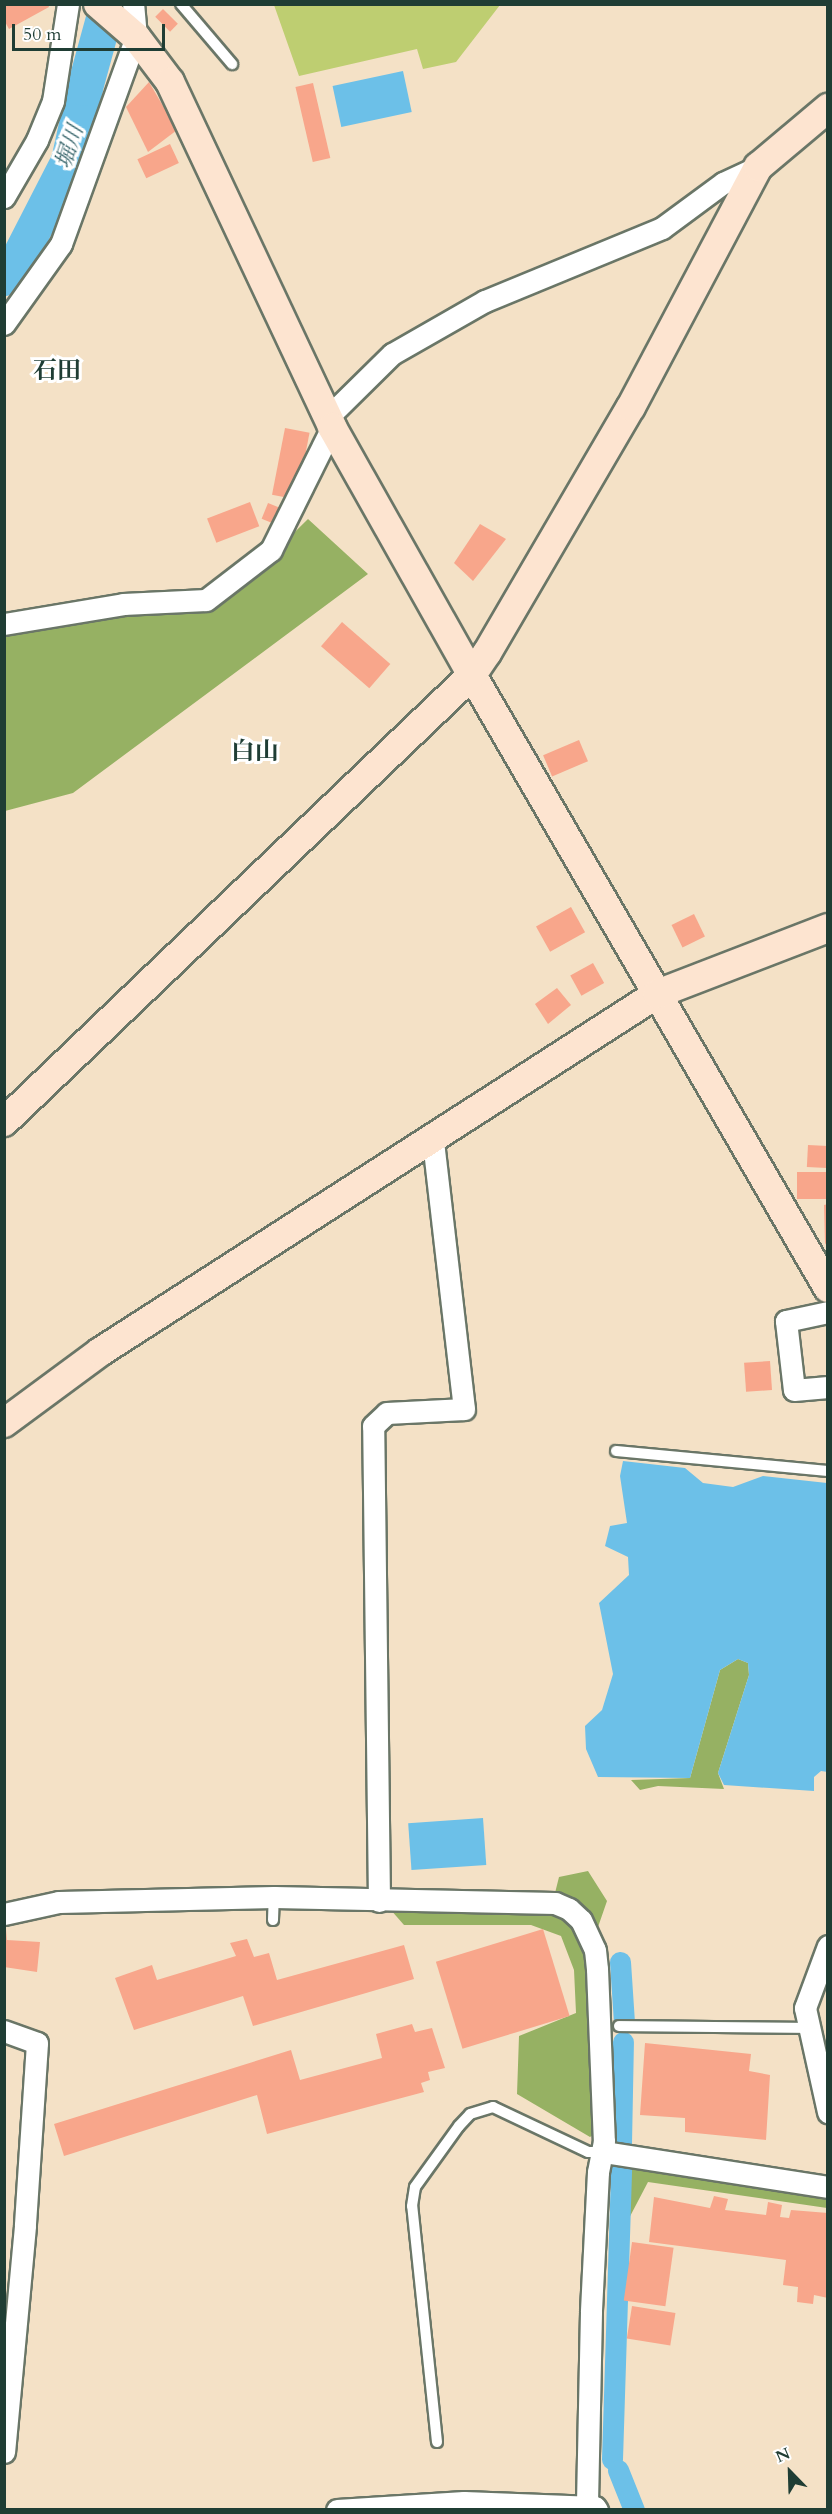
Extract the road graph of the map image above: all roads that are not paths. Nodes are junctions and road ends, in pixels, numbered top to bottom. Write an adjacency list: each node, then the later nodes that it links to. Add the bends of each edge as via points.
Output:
1 (68, 4): 9 (street, via 54,101)
2 (98, 4): 5 (street)
3 (134, 4): 5 (street)
4 (181, 4): 6 (lane)
5 (136, 38): 10 (street, via 61,244); 11 (street, via 170,82 183,107)
6 (232, 64)
7 (828, 108): 8 (street)
8 (758, 167): 11 (street, via 723,183 662,228 484,301 392,354); 13 (street, via 631,407)
9 (4, 197)
10 (4, 324)
11 (329, 423): 12 (street, via 272,550 206,600 123,604); 13 (street)
12 (4, 624)
13 (471, 675): 15 (street); 16 (street)
14 (828, 928): 15 (street)
15 (657, 994): 17 (street); 18 (street)
16 (4, 1122)
17 (433, 1140): 21 (street, via 100,1352); 25 (street, via 464,1409 387,1413 373,1426)
18 (828, 1288)
19 (828, 1312): 20 (street, via 786,1321 794,1390)
20 (828, 1387)
21 (4, 1423)
22 (616, 1451): 23 (lane)
23 (828, 1471)
24 (273, 1897): 25 (street); 26 (street, via 59,1902); 27 (lane)
25 (379, 1901): 33 (street, via 555,1903 581,1920 595,1950 597,1970)
26 (4, 1914)
27 (273, 1920)
28 (828, 1946): 30 (street, via 805,2008)
29 (619, 2026): 30 (lane)
30 (810, 2028): 32 (street)
31 (4, 2031): 35 (street, via 37,2043)
32 (828, 2112)
33 (604, 2152): 34 (street); 37 (lane, via 588,2152 493,2107 470,2114 415,2187 412,2205); 40 (street, via 598,2172 591,2313)
34 (828, 2187)
35 (15, 2226): 36 (street)
36 (10, 2347): 38 (street)
37 (437, 2442)
38 (4, 2452)
39 (464, 2506): 40 (street); 41 (street)
40 (592, 2508)
41 (338, 2510)

